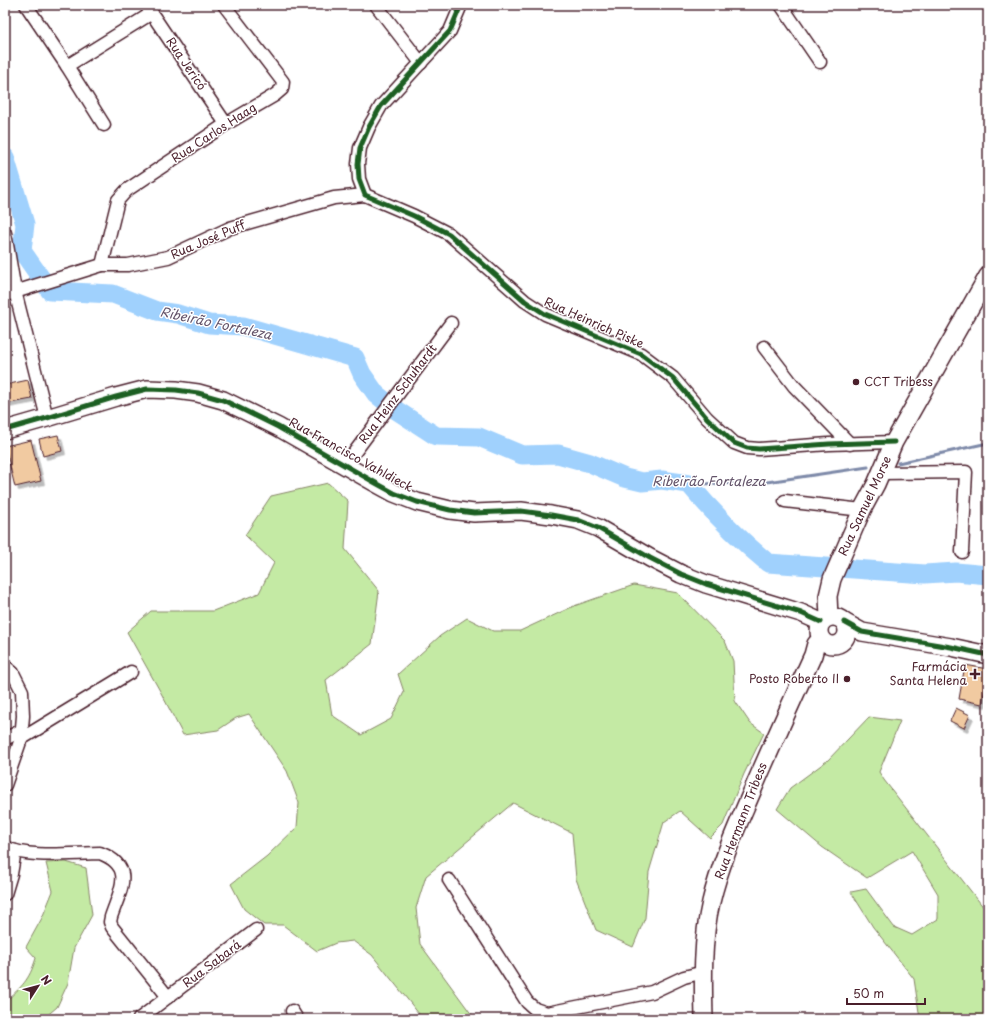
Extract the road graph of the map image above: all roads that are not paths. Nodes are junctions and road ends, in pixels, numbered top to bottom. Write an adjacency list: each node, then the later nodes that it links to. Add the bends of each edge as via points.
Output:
1 (26, 5): 9 (street)
2 (224, 5): 10 (street, Rua Carlos Haag, via 283,82 282,89 275,95)
3 (376, 5): 8 (street)
4 (461, 5): 8 (street, via 450,31)
5 (781, 5): 7 (street)
6 (149, 9): 9 (street); 10 (street, Rua Jericó)
7 (820, 62)
8 (421, 63): 12 (street, via 381,106 360,148 359,179)
9 (67, 66): 11 (street)
10 (226, 124): 14 (street, Rua Carlos Haag, via 122,195 118,200)
11 (104, 125)
12 (365, 195): 14 (street, Rua José Puff, via 334,198 230,228 168,258 128,265); 22 (street, Rua Heinrich Piske, via 449,234 525,301 545,314 641,354 673,378 707,418 734,443 759,449)
13 (5, 233): 16 (street)
14 (102, 265): 16 (street, Rua José Puff)
15 (988, 276): 21 (main road, Rua Samuel Morse)
16 (10, 293): 19 (street)
17 (451, 323): 23 (street, Rua Heinz Schuhardt)
18 (764, 347): 22 (street, via 794,386)
19 (47, 418): 20 (main road, Rua Francisco Vahldieck); 23 (main road, Rua Francisco Vahldieck, via 147,389 184,391 223,400 278,427)
20 (5, 430)
21 (894, 442): 22 (street, Rua Heinrich Piske); 24 (main road, Rua Samuel Morse)
22 (850, 444)
23 (345, 465): 28 (main road, Rua Francisco Vahldieck, via 394,493 416,502 474,513 521,512 578,520 598,528 681,574 706,584)
24 (881, 473): 26 (main road, Rua Samuel Morse); 27 (street, via 966,472)
25 (785, 501): 26 (street)
26 (862, 510): 28 (main road, Rua Samuel Morse, via 832,579 828,596)
27 (962, 552)
28 (831, 620): 29 (main road, Rua Francisco Vahldieck); 30 (main road, via 818,630); 30 (main road, via 846,626 847,632)
29 (862, 632): 30 (main road); 31 (main road, Rua Francisco Vahldieck)
30 (832, 641): 41 (main road, Rua Hermann Tribess, via 812,656 730,842 711,902)
31 (988, 655)
32 (5, 666): 34 (street, via 13,674 22,691)
33 (131, 672): 34 (street)
34 (22, 734): 35 (street); 36 (street)
35 (5, 739)
36 (5, 785)
37 (10, 849): 39 (street, via 11,874); 42 (street, via 34,854 100,853 120,866 123,871 123,883 110,922)
38 (449, 880): 41 (street, via 527,1002 535,1009 547,1013 652,992 684,976)
39 (5, 894)
40 (256, 930): 42 (street, Rua Sabará)
41 (704, 972): 44 (main road, Rua Hermann Tribess)
42 (168, 997): 43 (street, Rua Sabará)
43 (138, 1019)
44 (704, 1019)

